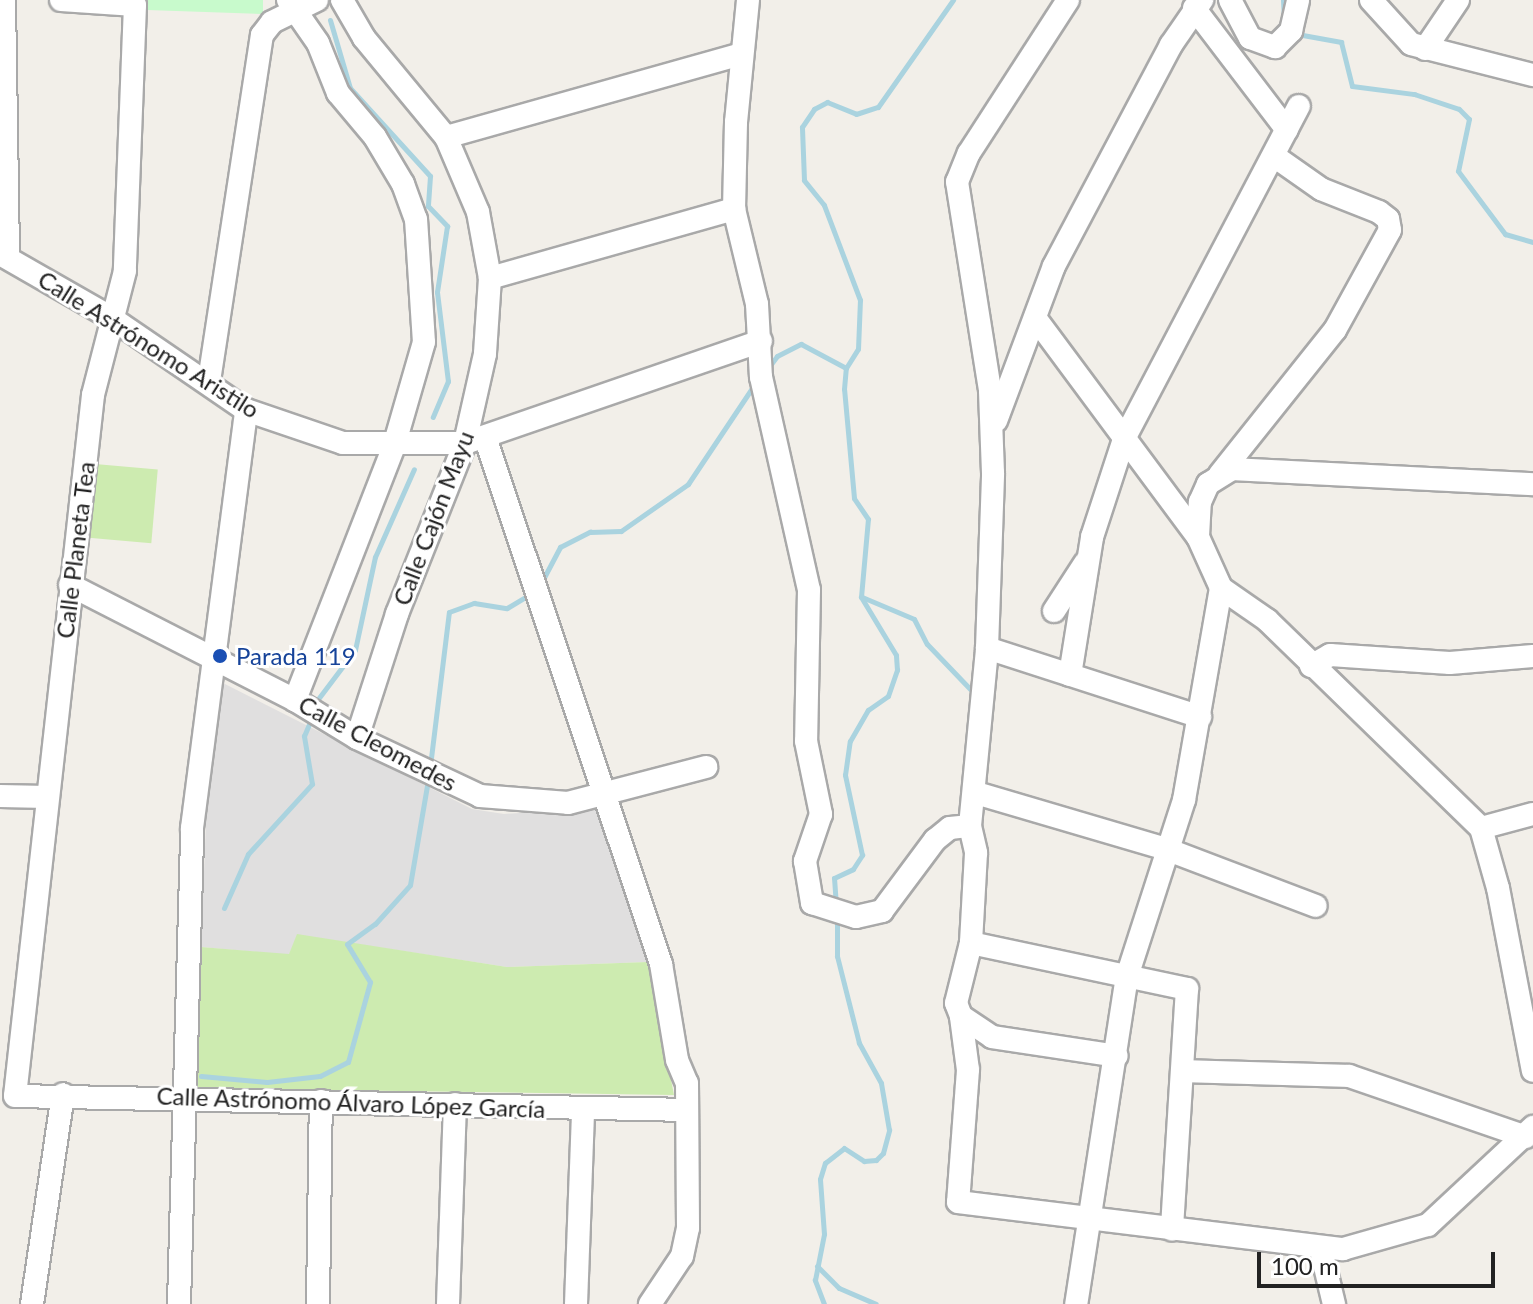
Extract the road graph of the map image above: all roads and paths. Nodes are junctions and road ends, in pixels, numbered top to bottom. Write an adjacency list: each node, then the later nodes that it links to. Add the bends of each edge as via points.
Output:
1 (4, 0): 22 (street)
2 (61, 0): 24 (street, Calle Planeta Tea, via 135,5 125,271)
3 (317, 0): 12 (street)
4 (342, 0): 19 (street, Calle Cajón Mayu, via 364,38)
5 (748, 0): 15 (street)
6 (1068, 0): 31 (street, via 969,153 957,182 980,312)
7 (1230, 0): 13 (street)
8 (1298, 0): 13 (street, via 1291,31 1275,47 1250,38)
9 (1371, 0): 14 (street, via 1395,31)
10 (1458, 0): 14 (street)
11 (1203, 3): 13 (street); 18 (street); 25 (street, via 1054,266)
12 (291, 5): 29 (street, via 262,35); 34 (street, via 318,43 338,93 375,137 403,184 416,219 424,342)
13 (1242, 24)
14 (1425, 49): 16 (street)
15 (741, 54): 19 (street); 21 (street)
16 (1533, 75)
17 (1299, 106): 18 (street)
18 (1287, 130): 20 (street)
19 (446, 137): 23 (street, Calle Cajón Mayu, via 478,212)
20 (1274, 156): 32 (street); 35 (street, via 1321,189 1379,212 1388,219 1390,230 1335,330)
21 (734, 209): 23 (street); 26 (street)
22 (4, 255): 24 (street, Calle Astrónomo Aristilo)
23 (490, 278): 33 (street, Calle Cajón Mayu)
24 (110, 317): 29 (street, Calle Astrónomo Aristilo); 39 (street, Calle Planeta Tea, via 93,395)
25 (1036, 319): 27 (street); 28 (street)
26 (761, 341): 33 (street, Calle Astrónomo Aristilo); 56 (street, via 761,377 809,590 806,741 821,814 805,861 812,903 856,917 882,911 935,840 950,828)
27 (1059, 352): 28 (street, via 1044,347); 32 (street)
28 (1020, 361): 31 (street)
29 (209, 381): 30 (street, Calle Astrónomo Aristilo)
30 (246, 410): 34 (street, Calle Astrónomo Aristilo, via 343,443); 44 (street)
31 (992, 433): 42 (street)
32 (1124, 439): 37 (street); 38 (street)
33 (475, 440): 34 (street, Calle Astrónomo Aristilo); 49 (street, Calle Cajón Mayu, via 397,614); 52 (street)
34 (394, 446): 47 (street)
35 (1220, 474): 36 (street, via 1232,469); 37 (street, via 1200,502)
36 (1533, 484)
37 (1198, 537): 40 (street)
38 (1088, 559): 41 (street); 46 (street)
39 (70, 585): 44 (street, Calle Cleomedes); 54 (street, Calle Planeta Tea)
40 (1221, 588): 45 (street, via 1267,620); 48 (street)
41 (1054, 611)
42 (987, 648): 46 (street); 51 (street)
43 (1533, 656): 45 (street, via 1450,663 1330,655)
44 (214, 659): 47 (street, Calle Cleomedes); 68 (street, via 192,828)
45 (1311, 666): 57 (street)
46 (1070, 675): 48 (street)
47 (295, 700): 49 (street, Calle Cleomedes)
48 (1200, 717): 58 (street, via 1184,800)
49 (357, 738): 52 (street, Calle Cleomedes, via 480,796 538,803)
50 (706, 767): 52 (street, Calle Cleomedes)
51 (976, 793): 56 (street); 58 (street)
52 (603, 795): 72 (street, via 661,964 677,1060 687,1083)
53 (0, 796): 54 (street)
54 (47, 797): 67 (street, Calle Planeta Tea)
55 (1533, 814): 57 (street)
56 (970, 826): 60 (street, via 976,853)
57 (1481, 828): 65 (street, via 1498,888)
58 (1166, 849): 59 (street); 61 (street)
59 (1316, 906)
60 (971, 943): 61 (street); 62 (street, via 958,986)
61 (1127, 976): 63 (street); 64 (street, via 1187,989)
62 (961, 1016): 63 (street, via 992,1037); 74 (street, via 969,1044 958,1202)
63 (1117, 1056): 74 (street)
64 (1183, 1071): 73 (street, via 1349,1076); 75 (street)
65 (1533, 1071)
66 (63, 1094): 67 (street, Calle Astrónomo Álvaro López García); 68 (street, Calle Astrónomo Álvaro López García); 77 (street)
67 (15, 1096)
68 (181, 1097): 69 (street, Calle Astrónomo Álvaro López García); 78 (street)
69 (321, 1101): 70 (street, Calle Astrónomo Álvaro López García); 79 (street)
70 (455, 1104): 71 (street, Calle Astrónomo Álvaro López García); 80 (street)
71 (583, 1109): 72 (street, Calle Astrónomo Álvaro López García); 81 (street)
72 (687, 1110): 82 (street, via 688,1228 682,1256)
73 (1530, 1132): 76 (street, via 1428,1225 1370,1243)
74 (1088, 1219): 75 (street); 83 (street)
75 (1172, 1230): 76 (street)
76 (1321, 1250): 84 (street)
77 (32, 1304)
78 (179, 1304)
79 (318, 1304)
80 (448, 1304)
81 (576, 1304)
82 (650, 1304)
83 (1076, 1304)
84 (1334, 1304)

